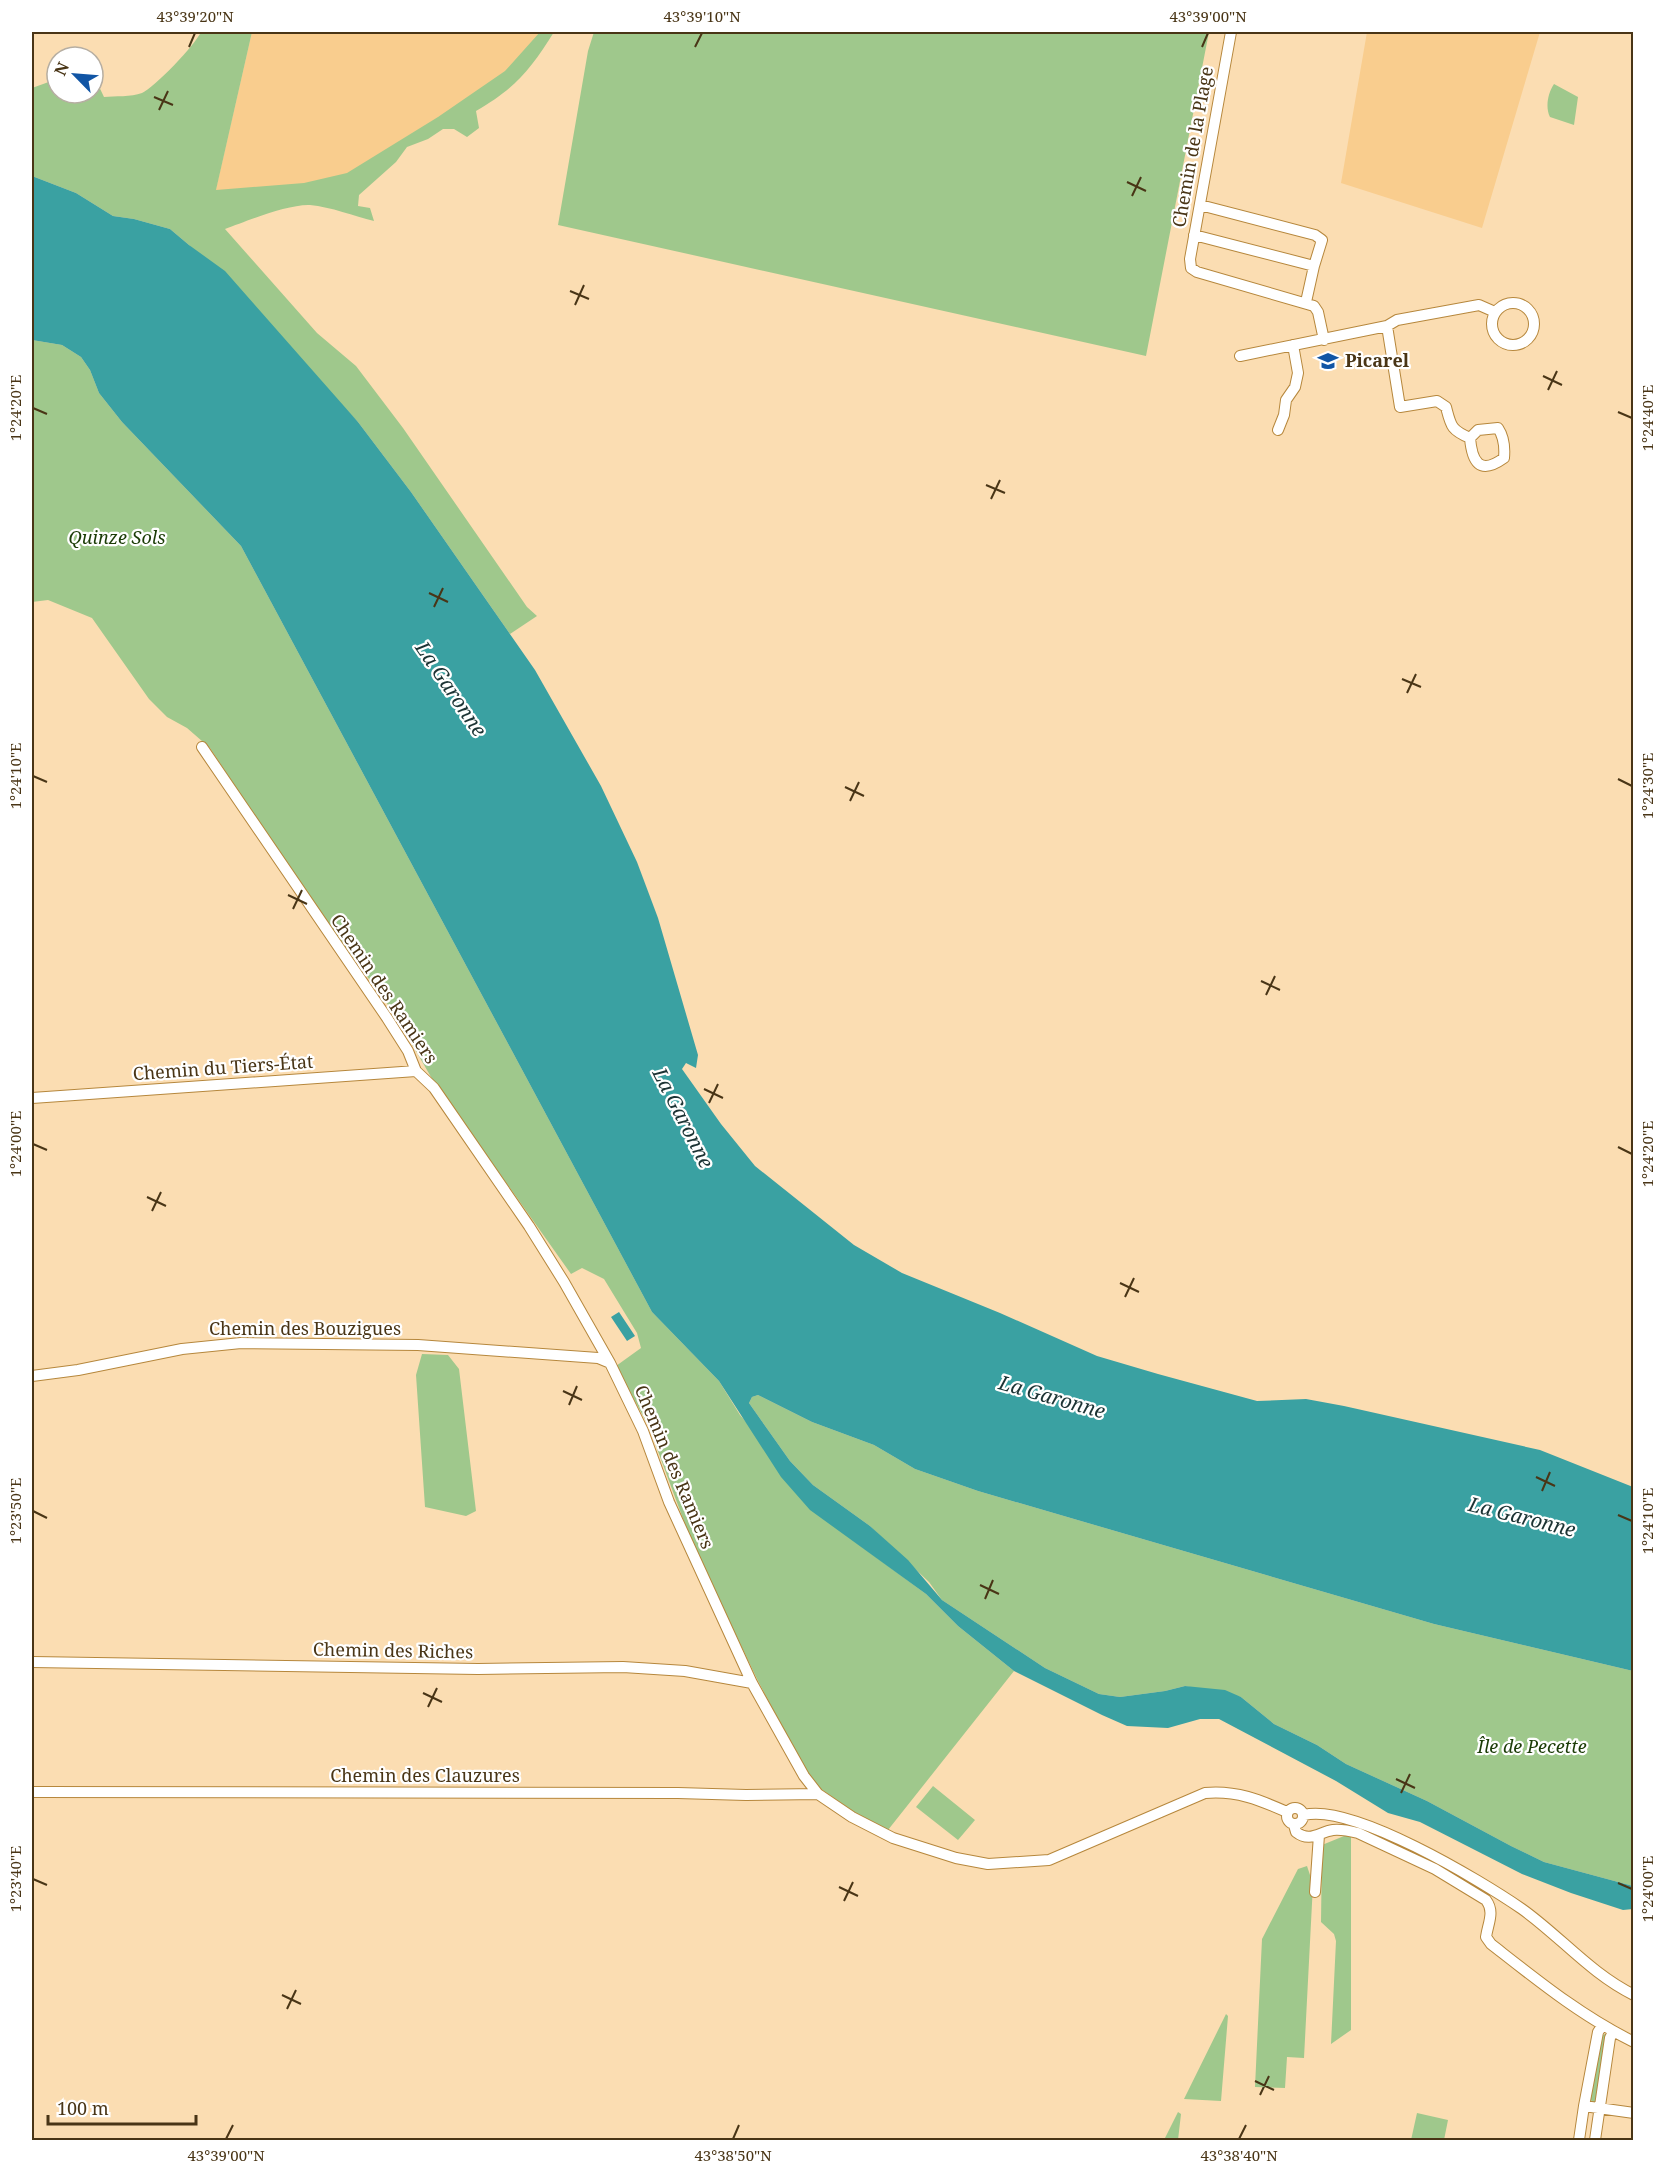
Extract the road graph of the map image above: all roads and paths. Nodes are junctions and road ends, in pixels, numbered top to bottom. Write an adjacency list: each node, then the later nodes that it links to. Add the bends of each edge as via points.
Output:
1 (1231, 32): 2 (street, Chemin de la Plage)
2 (1200, 205): 3 (street, Chemin de la Plage); 4 (street, via 1315,235 1322,240)
3 (1194, 235): 4 (street); 5 (street, Chemin de la Plage, via 1190,259 1191,268 1197,273)
4 (1314, 266): 5 (street)
5 (1306, 302): 8 (street, via 1318,312)
6 (1496, 312): 6 (street, via 1492,324 1495,335 1504,343 1516,345 1527,340 1534,330 1534,318 1528,308 1517,303 1505,304); 7 (street, via 1479,305 1397,320)
7 (1387, 326): 8 (street); 12 (street, via 1400,407 1437,401 1446,407 1451,427)
8 (1324, 340): 9 (street)
9 (1293, 345): 10 (street); 11 (street, via 1298,374)
10 (1240, 356)
11 (1278, 430)
12 (1470, 438)
13 (201, 747): 14 (street, Chemin des Ramiers, via 387,1018)
14 (416, 1071): 15 (street, Chemin du Tiers-État); 16 (street, Chemin des Ramiers, via 434,1088 529,1227)
15 (32, 1098)
16 (596, 1339): 17 (street, via 593,1348); 18 (street, Chemin des Ramiers)
17 (582, 1357): 18 (street, Chemin des Bouzigues); 19 (street, Chemin des Bouzigues, via 418,1345 241,1343 182,1349)
18 (610, 1363): 21 (street, Chemin des Ramiers)
19 (32, 1376)
20 (32, 1662): 21 (street, Chemin des Riches, via 478,1669 623,1667 685,1671)
21 (752, 1683): 23 (street, Chemin des Ramiers)
22 (32, 1792): 23 (street, Chemin des Clauzures)
23 (818, 1794): 24 (street, Chemin des Ramiers, via 893,1838 988,1864 1049,1860 1205,1793 1238,1793)
24 (1287, 1812): 25 (street, via 1295,1808); 26 (street, via 1287,1820)
25 (1304, 1815): 26 (street); 29 (street, via 1322,1813 1345,1818 1426,1852 1522,1910 1606,1980)
26 (1294, 1825): 27 (street, via 1303,1837)
27 (1319, 1835): 28 (street); 30 (street, via 1332,1830 1358,1833 1435,1869 1486,1900 1491,1906 1486,1937 1491,1944)
28 (1316, 1892)
29 (1634, 1995)
30 (1602, 2026): 31 (street); 33 (street)
31 (1613, 2032): 32 (street); 34 (street)
32 (1634, 2042)
33 (1584, 2106): 34 (street); 36 (street)
34 (1599, 2108): 35 (street); 37 (street)
35 (1634, 2113)
36 (1579, 2140)
37 (1595, 2140)

